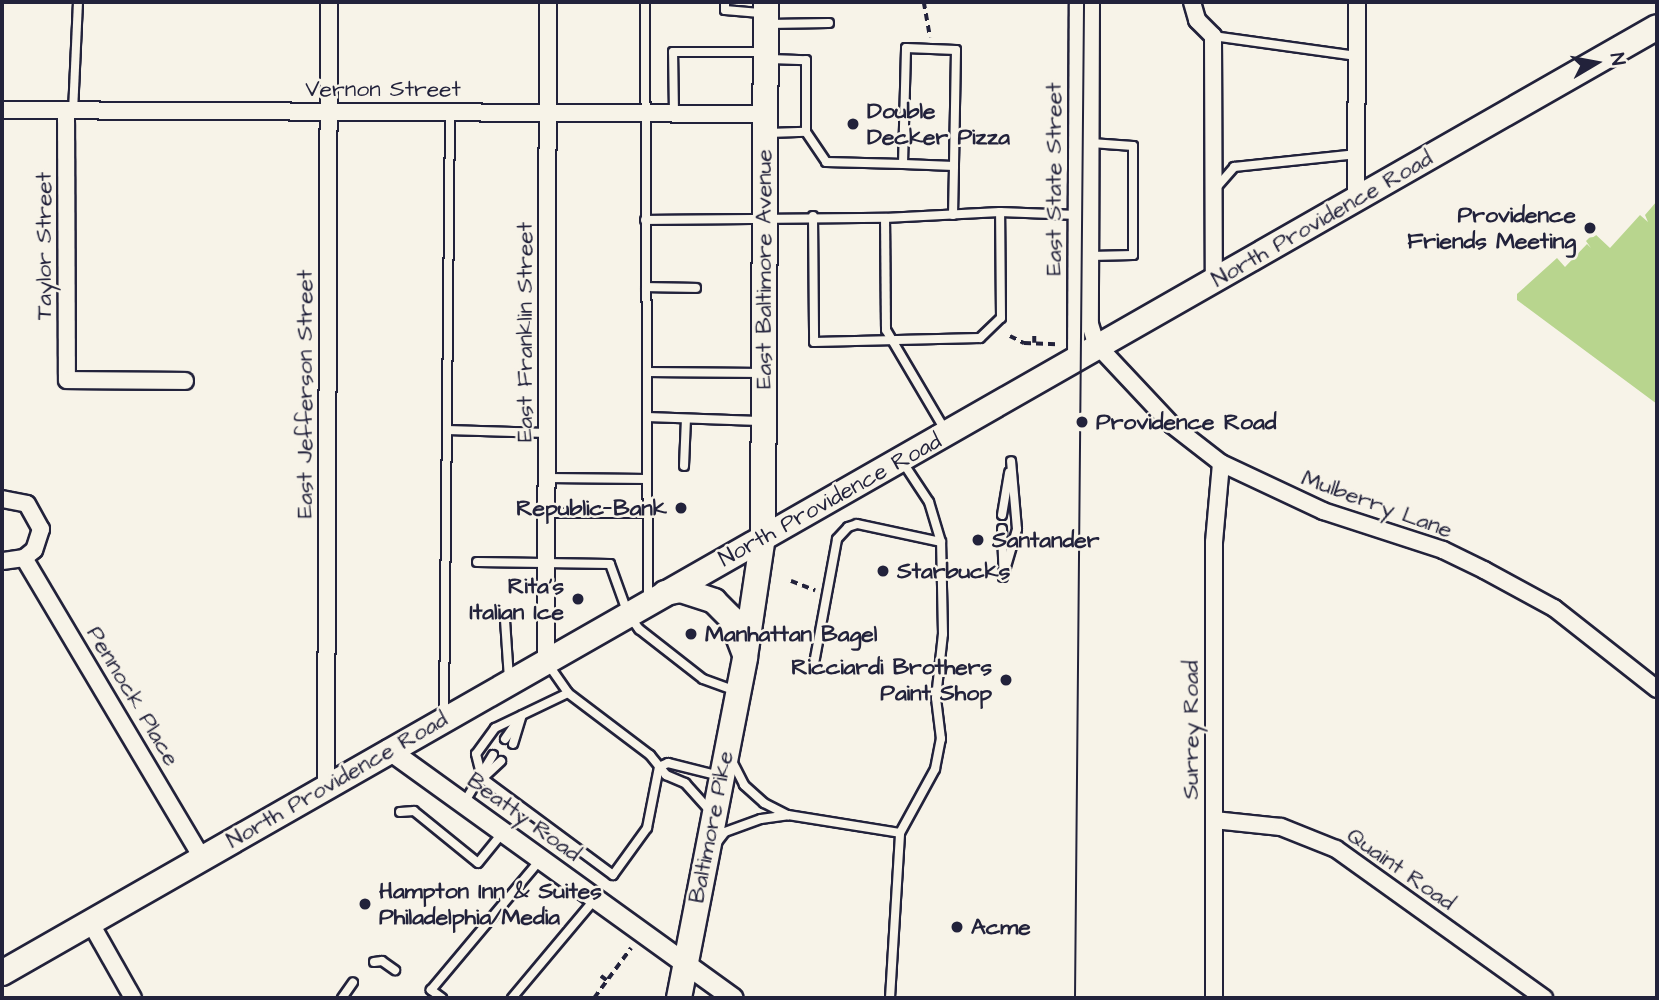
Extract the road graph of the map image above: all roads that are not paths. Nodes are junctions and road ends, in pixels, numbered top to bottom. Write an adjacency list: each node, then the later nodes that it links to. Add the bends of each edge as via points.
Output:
1 (78, 2): 18 (lane)
2 (329, 2): 19 (street, East Jefferson Street)
3 (548, 2): 17 (street, East Franklin Street)
4 (645, 2): 21 (lane)
5 (725, 2): 10 (lane, via 725,10)
6 (1078, 2): 25 (street, East State Street)
7 (1091, 2): 25 (street, East State Street)
8 (1192, 2): 13 (street, via 1197,20)
9 (1357, 2): 15 (street)
10 (766, 13): 11 (lane); 14 (main road, East Baltimore Avenue)
11 (829, 23)
12 (1657, 27): 30 (main road, North Providence Road)
13 (1213, 36): 15 (lane); 29 (street)
14 (766, 55): 22 (lane, via 673,52); 23 (main road, East Baltimore Avenue); 24 (lane, via 806,60)
15 (1357, 56): 26 (street)
16 (2, 110): 18 (street, Vernon Street)
17 (548, 111): 20 (street, Vernon Street); 21 (street, Vernon Street); 51 (street, East Franklin Street)
18 (69, 112): 19 (street, Vernon Street); 46 (street, Taylor Street, via 67,380)
19 (328, 112): 20 (street, Vernon Street); 88 (street, East Jefferson Street)
20 (450, 112): 50 (lane)
21 (644, 113): 22 (street, Vernon Street); 37 (lane)
22 (674, 113): 23 (street, Vernon Street)
23 (765, 124): 24 (lane); 35 (main road, East Baltimore Avenue)
24 (806, 132): 27 (lane, via 827,162)
25 (1084, 143): 34 (street, East State Street); 38 (lane, via 1133,146 1133,255)
26 (1357, 154): 29 (lane, via 1234,167); 30 (street)
27 (902, 164): 28 (lane); 28 (lane, via 906,48 956,50)
28 (954, 166): 33 (lane)
29 (1213, 190): 39 (street)
30 (1356, 201): 39 (main road, North Providence Road)
31 (1000, 212): 33 (lane); 34 (lane); 42 (lane, via 1001,318 980,338)
32 (813, 215): 35 (lane); 36 (lane); 42 (lane, via 814,341)
33 (953, 215): 36 (lane)
34 (1084, 215): 38 (street, East State Street)
35 (764, 218): 37 (lane); 45 (main road, East Baltimore Avenue)
36 (885, 218): 42 (lane, via 886,330)
37 (645, 220): 40 (lane)
38 (1083, 256): 43 (street, East State Street); 43 (street, East State Street, via 1090,324)
39 (1214, 281): 43 (main road, North Providence Road)
40 (646, 287): 41 (lane); 44 (lane)
41 (696, 288)
42 (892, 340): 52 (lane)
43 (1076, 348): 52 (main road, North Providence Road); 54 (street, Mulberry Lane)
44 (646, 372): 45 (lane); 47 (lane)
45 (764, 373): 49 (main road, East Baltimore Avenue)
46 (185, 381)
47 (647, 417): 48 (lane); 57 (lane)
48 (686, 419): 49 (lane); 55 (lane)
49 (762, 421): 63 (main road, East Baltimore Avenue)
50 (447, 430): 51 (lane); 79 (lane)
51 (547, 433): 56 (street, East Franklin Street)
52 (947, 434): 53 (main road, North Providence Road)
53 (902, 461): 63 (main road, North Providence Road); 64 (lane, via 929,502)
54 (1221, 463): 74 (street, Mulberry Lane, via 1322,512 1443,550 1484,570 1554,608); 93 (street, Surrey Road, via 1214,542)
55 (684, 466)
56 (547, 478): 57 (lane); 59 (street, East Franklin Street)
57 (647, 478): 60 (lane)
58 (2, 499): 65 (street, via 27,504 38,517 40,540)
59 (547, 513): 60 (lane); 68 (street, East Franklin Street)
60 (648, 513): 69 (lane)
61 (1002, 515): 62 (lane, via 1011,461 1017,529 1003,577)
62 (1002, 529)
63 (763, 536): 69 (main road, North Providence Road); 71 (main road, East Baltimore Avenue)
64 (941, 542): 73 (lane, via 857,524 848,527 837,539); 95 (lane, via 943,634 936,698 941,739 935,769)
65 (24, 558): 66 (street); 97 (street, Pennock Place)
66 (2, 561)
67 (477, 562): 68 (lane)
68 (547, 562): 69 (lane, via 610,564); 72 (street, East Franklin Street)
69 (647, 603): 71 (main road, via 681,590 714,601 739,632); 72 (main road, North Providence Road); 76 (lane, via 639,629 703,679)
70 (506, 620): 75 (lane)
71 (745, 657): 76 (main road, Baltimore Pike)
72 (546, 662): 75 (main road, North Providence Road); 77 (lane)
73 (813, 669)
74 (1655, 682)
75 (509, 683): 79 (main road, North Providence Road)
76 (738, 691): 81 (main road, Baltimore Pike)
77 (568, 693): 78 (lane); 85 (lane, via 650,755)
78 (522, 715): 80 (lane); 87 (lane, via 495,728 477,754)
79 (444, 718): 82 (main road, North Providence Road)
80 (509, 741)
81 (727, 746): 86 (main road, Baltimore Pike); 91 (lane, via 744,785 764,803)
82 (388, 749): 88 (main road, North Providence Road); 89 (street, Beatty Road)
83 (493, 755): 87 (lane)
84 (501, 761): 87 (lane)
85 (659, 767): 86 (lane, via 668,763); 87 (lane, via 647,828 613,875); 92 (lane, via 685,783)
86 (721, 776): 92 (main road, Baltimore Pike)
87 (482, 778): 89 (lane)
88 (326, 787): 97 (main road, North Providence Road)
89 (464, 803): 94 (street, Beatty Road)
90 (400, 812): 94 (lane, via 414,811 478,863)
91 (788, 815): 95 (lane); 96 (lane, via 725,832)
92 (715, 817): 96 (main road, Baltimore Pike)
93 (1214, 820): 115 (street, Surrey Road); 116 (street, Quaint Road, via 1281,827 1336,849)
94 (503, 832): 98 (street, Beatty Road)
95 (900, 833): 114 (lane)
96 (709, 850): 102 (main road, Baltimore Pike)
97 (202, 858): 100 (main road, North Providence Road)
98 (540, 859): 99 (street, Beatty Road); 106 (lane)
99 (595, 899): 102 (street, Beatty Road); 111 (lane)
100 (90, 922): 104 (main road, North Providence Road); 107 (street)
101 (374, 962): 103 (lane, via 382,961)
102 (684, 963): 112 (main road, Baltimore Pike); 113 (street, Beatty Road)
103 (395, 970)
104 (2, 973)
105 (353, 982): 108 (lane)
106 (431, 990): 109 (lane); 110 (lane)
107 (133, 998)
108 (342, 998)
109 (425, 998)
110 (442, 998)
111 (512, 998)
112 (679, 998)
113 (733, 998)
114 (890, 998)
115 (1214, 998)
116 (1544, 998)

